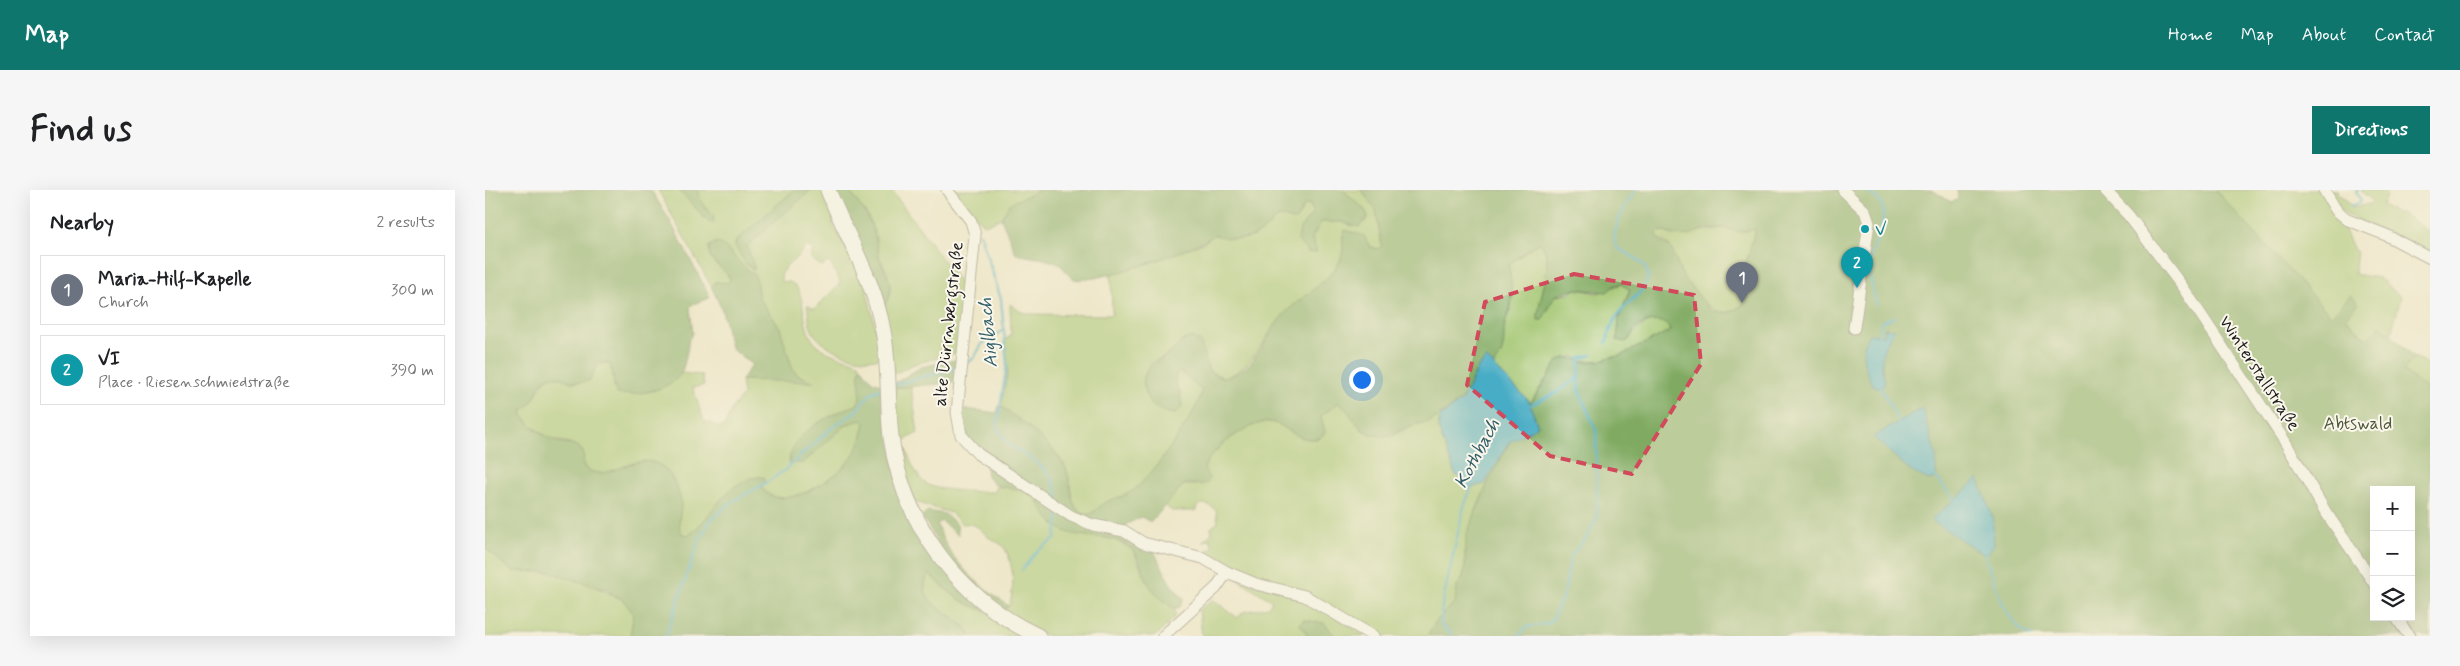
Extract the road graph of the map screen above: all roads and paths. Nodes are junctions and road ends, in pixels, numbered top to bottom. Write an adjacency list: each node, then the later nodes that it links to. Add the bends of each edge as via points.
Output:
1 (828, 190): 11 (main road, via 874,292 883,331 891,438 905,493 928,540 951,570 990,608)
2 (947, 190): 8 (street, alte Dürrnbergstraße, via 968,215 974,230 957,412 958,428 965,441 978,454 1071,516 1124,531 1143,543 1197,556)
3 (1843, 190): 7 (street, via 1865,211 1869,220)
4 (2105, 190): 9 (street, Winterstallstraße, via 2183,286)
5 (2324, 190): 6 (street, via 2336,210 2348,220)
6 (2430, 258)
7 (1854, 328)
8 (1227, 572): 12 (street, via 1217,588); 13 (street, alte Dürrnbergstraße, via 1256,584 1314,600)
9 (2370, 577)
10 (2399, 621): 14 (street)
11 (1038, 636)
12 (1163, 636)
13 (1373, 636)
14 (2409, 636)

